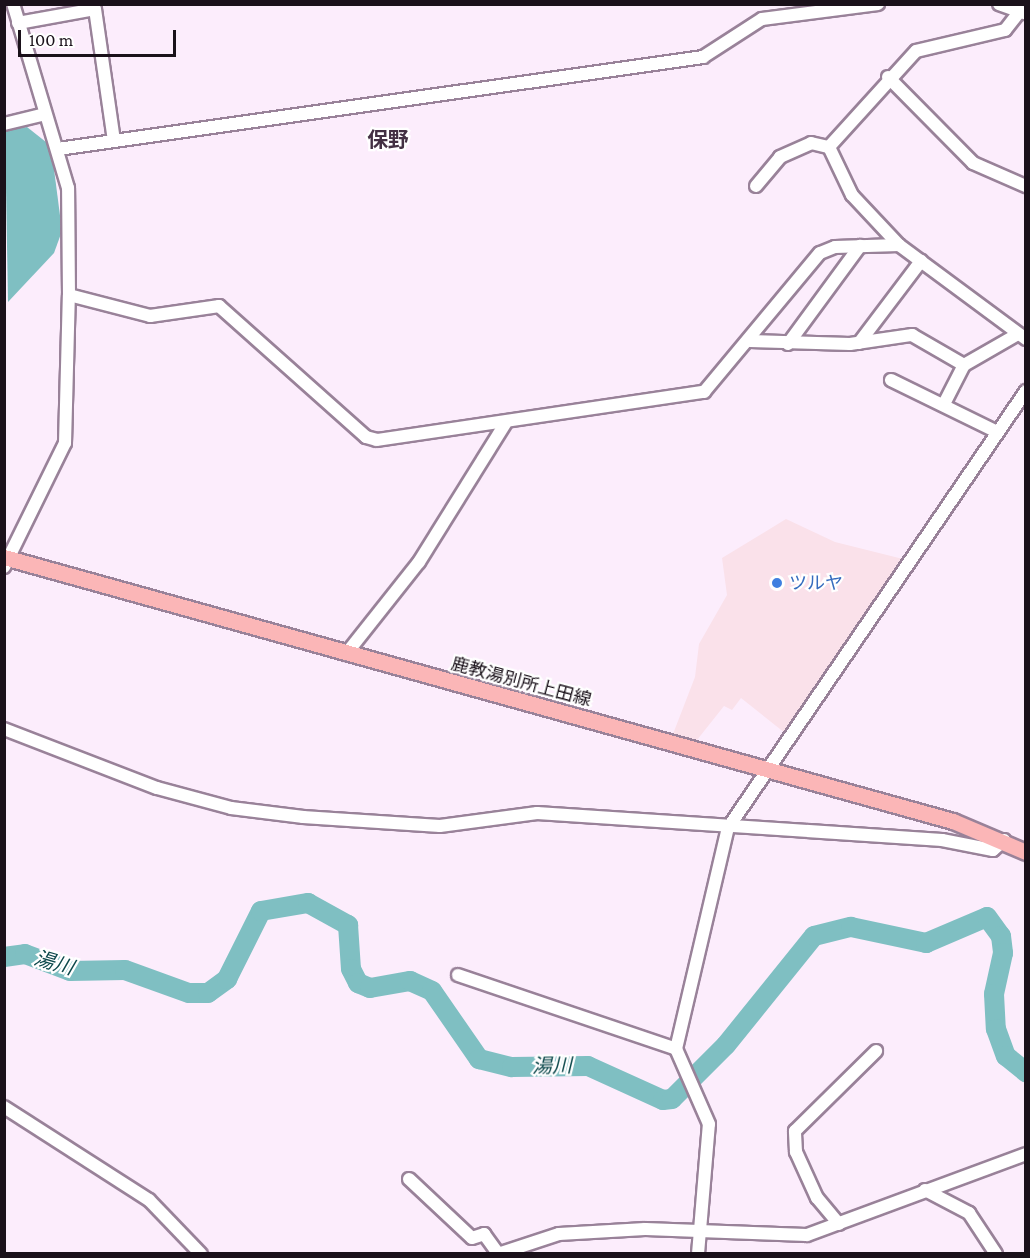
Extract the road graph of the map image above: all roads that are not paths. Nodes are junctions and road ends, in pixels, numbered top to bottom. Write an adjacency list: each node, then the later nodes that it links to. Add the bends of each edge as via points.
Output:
1 (13, 4): 5 (street)
2 (878, 4): 9 (street, via 762,19 703,57)
3 (999, 4): 4 (street)
4 (1023, 12): 6 (street, via 1005,30 934,44)
5 (18, 23): 7 (street); 9 (street, via 95,9)
6 (888, 77): 10 (street); 13 (street, via 973,163)
7 (45, 114): 8 (street); 11 (street)
8 (4, 124)
9 (114, 141): 11 (street)
10 (829, 147): 12 (street, via 811,143 780,157); 14 (street, via 852,195)
11 (58, 149): 17 (street, via 68,188)
12 (756, 186)
13 (1026, 186)
14 (899, 245): 15 (street); 16 (street)
15 (860, 246): 19 (street, via 820,254); 21 (street)
16 (921, 261): 18 (street); 20 (street)
17 (69, 295): 26 (street, via 150,316 219,306 366,437 377,440); 28 (street, via 65,443)
18 (1022, 336): 22 (street)
19 (750, 341): 21 (street); 26 (street, via 704,392)
20 (859, 343): 21 (street); 22 (street, via 912,335)
21 (788, 344)
22 (964, 365): 25 (street)
23 (891, 380): 25 (street)
24 (1026, 391): 27 (street)
25 (944, 404): 27 (street)
26 (506, 422): 29 (street, via 418,562)
27 (997, 432): 31 (street)
28 (6, 561): 29 (main road, 鹿教湯別所上田線)
29 (345, 654): 31 (main road, 鹿教湯別所上田線)
30 (4, 729): 32 (street, via 157,788 231,808 419,826 537,813)
31 (768, 769): 32 (street); 33 (main road, 鹿教湯別所上田線)
32 (728, 828): 33 (street, via 942,840 993,850); 36 (street)
33 (1004, 840): 34 (main road, 鹿教湯別所上田線)
34 (1026, 852)
35 (458, 975): 36 (street)
36 (676, 1049): 43 (street, via 709,1124)
37 (876, 1050): 42 (street, via 795,1131 796,1152 817,1198)
38 (4, 1107): 45 (street, via 149,1200)
39 (1026, 1154): 41 (street)
40 (409, 1179): 44 (street, via 472,1238 484,1234)
41 (925, 1190): 42 (street); 47 (street, via 969,1212)
42 (839, 1224): 43 (street, via 793,1236)
43 (698, 1230): 44 (street, via 560,1234); 46 (street)
44 (498, 1253)
45 (201, 1254)
46 (698, 1254)
47 (996, 1254)

